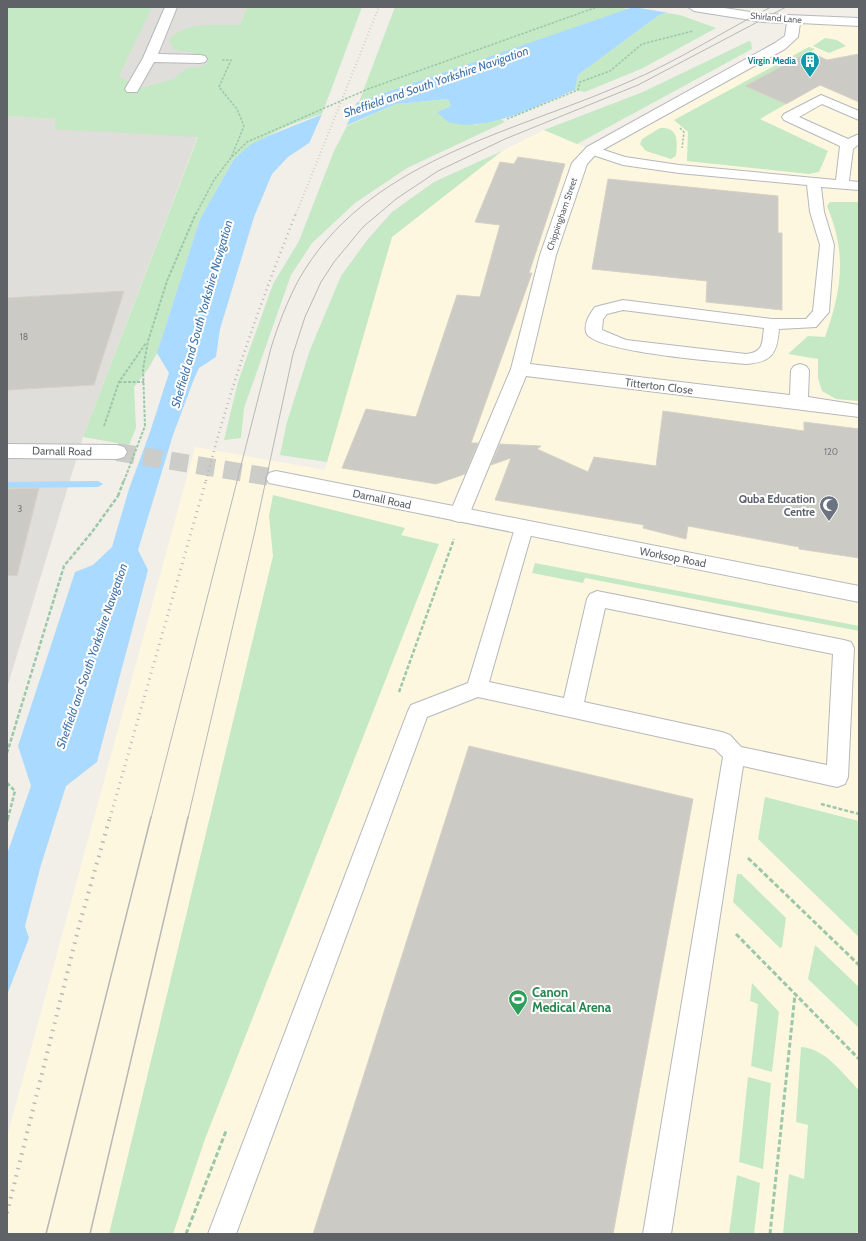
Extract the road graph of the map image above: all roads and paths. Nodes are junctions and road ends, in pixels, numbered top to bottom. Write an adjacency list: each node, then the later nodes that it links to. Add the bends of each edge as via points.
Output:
1 (171, 7): 7 (street)
2 (597, 7): 15 (path, via 368,89 247,142)
3 (695, 7): 4 (street, Shirland Lane)
4 (733, 14): 5 (street, Shirland Lane); 12 (path, via 717,25 642,44 610,71 580,82 578,90)
5 (794, 20): 6 (street, Shirland Lane); 10 (street, Chippingham Street, via 791,37 780,46)
6 (859, 22)
7 (150, 58): 8 (street); 9 (street)
8 (200, 59): 15 (path, via 232,60 219,87 237,109 244,126)
9 (132, 89)
10 (661, 112): 14 (street, Chippingham Street); 16 (path, via 684,132)
11 (859, 116): 13 (lane, via 821,99 789,117)
12 (507, 119)
13 (855, 142): 18 (lane, via 846,146)
14 (592, 150): 16 (lane, via 623,161); 22 (street, Chippingham Street, via 580,163 548,256)
15 (230, 159): 21 (path, via 214,180 192,220 167,281)
16 (679, 169): 17 (lane)
17 (814, 182): 18 (lane); 20 (lane, via 817,212 827,245 821,312 810,324)
18 (842, 184): 19 (lane)
19 (859, 186)
20 (772, 324): 20 (lane, via 623,306 601,310 595,319 594,332 625,345 746,360 759,359 768,351)
21 (148, 340): 24 (path); 25 (path, via 142,368)
22 (520, 369): 26 (street, Titterton Close); 32 (street, Chippingham Street)
23 (800, 370): 26 (street)
24 (119, 382): 25 (path); 28 (path)
25 (144, 382): 38 (path, bridge, via 145,426 118,496 64,566)
26 (799, 402): 27 (street, Titterton Close)
27 (857, 411)
28 (101, 432)
29 (7, 451): 30 (street, Darnall Road)
30 (117, 452)
31 (276, 478): 32 (street, Darnall Road)
32 (459, 515): 33 (street, Darnall Road)
33 (488, 520): 34 (street, Worksop Road)
34 (524, 528): 35 (street, Worksop Road); 36 (lane)
35 (859, 594)
36 (477, 688): 37 (lane); 49 (lane, via 419,711)
37 (572, 708): 39 (lane, via 722,741); 39 (lane, via 597,600 844,648 837,777)
38 (7, 753)
39 (734, 755): 45 (lane)
40 (7, 783): 43 (path, via 15,791)
41 (814, 802): 42 (path)
42 (859, 814)
43 (7, 821)
44 (744, 855): 46 (path)
45 (710, 908): 47 (path); 50 (lane)
46 (859, 965)
47 (795, 994): 48 (path); 51 (path)
48 (859, 1059)
49 (222, 1234)
50 (657, 1234)
51 (770, 1234)

